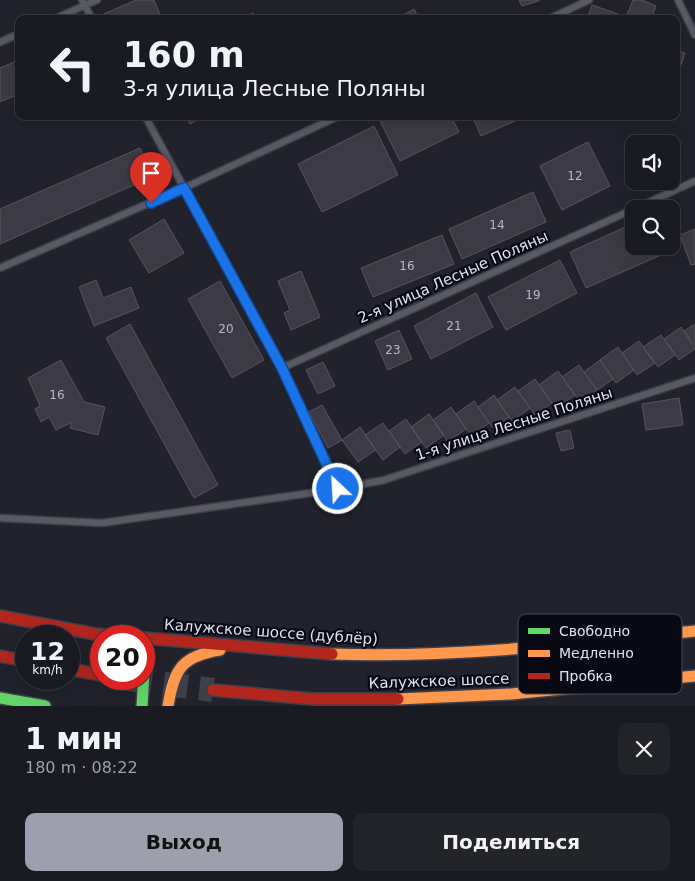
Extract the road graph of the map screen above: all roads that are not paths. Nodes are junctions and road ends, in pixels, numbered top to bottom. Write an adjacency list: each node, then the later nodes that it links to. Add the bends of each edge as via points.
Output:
1 (97, 0): 4 (lane)
2 (589, 0): 7 (lane)
3 (678, 0): 8 (lane)
4 (83, 3): 5 (lane); 6 (lane)
5 (61, 15)
6 (90, 15)
7 (557, 15)
8 (695, 35)
9 (15, 36): 10 (lane)
10 (0, 42)
11 (147, 120): 14 (lane)
12 (330, 120): 14 (lane)
13 (695, 181): 15 (lane, 2-я улица Лесные Поляны)
14 (184, 188): 17 (lane); 18 (lane)
15 (654, 200)
16 (625, 213): 18 (lane, 2-я улица Лесные Поляны)
17 (0, 268)
18 (282, 368): 20 (lane)
19 (695, 378): 20 (lane, 1-я улица Лесные Поляны, via 384,480)
20 (338, 489): 21 (lane, 1-я улица Лесные Поляны, via 102,523)
21 (0, 518)
22 (0, 616): 25 (main road)
23 (695, 631): 24 (main road, Калужское шоссе (дублёр))
24 (682, 632)
25 (90, 634)
26 (155, 639): 27 (main road, Калужское шоссе (дублёр))
27 (239, 648): 28 (main road, Калужское шоссе (дублёр), via 351,655); 39 (main road, via 204,652 188,660 177,669 171,680)
28 (518, 648)
29 (0, 656): 30 (main road)
30 (15, 659)
31 (695, 676): 32 (main road, Калужское шоссе)
32 (682, 677)
33 (143, 690): 38 (main road)
34 (214, 690): 35 (main road, Калужское шоссе, via 326,699)
35 (518, 694)
36 (0, 698): 37 (main road)
37 (45, 706)
38 (142, 706)
39 (168, 706)

